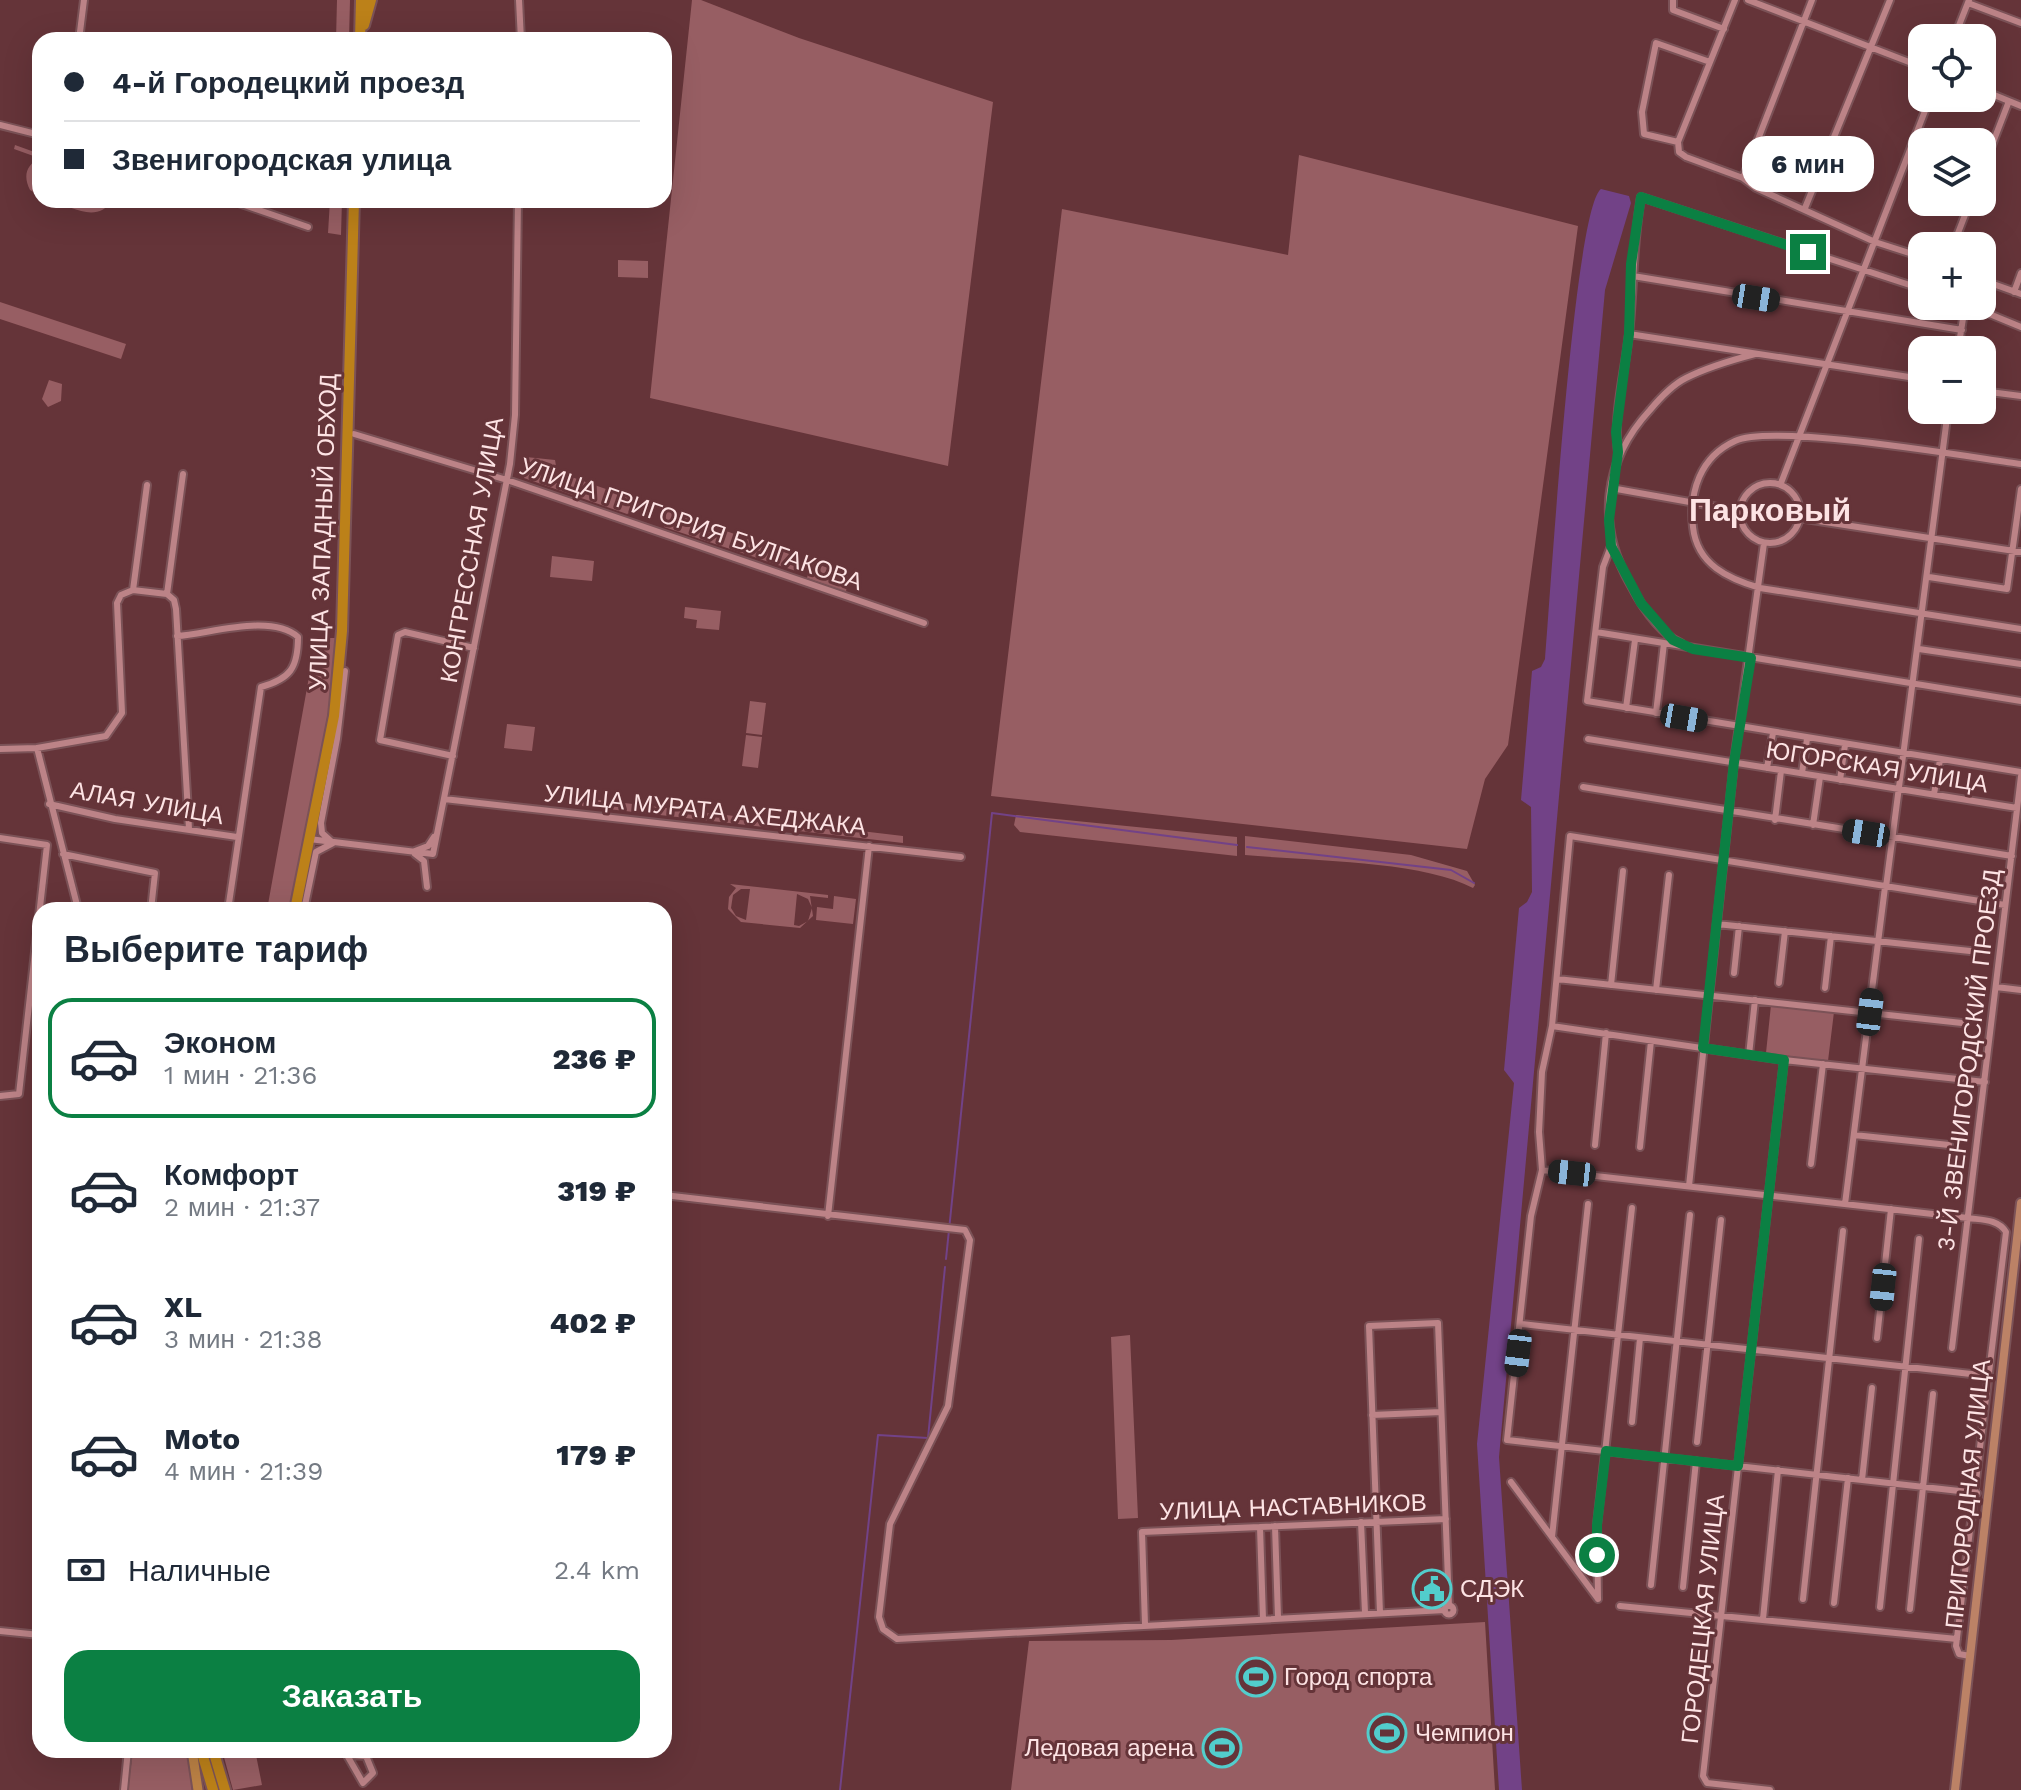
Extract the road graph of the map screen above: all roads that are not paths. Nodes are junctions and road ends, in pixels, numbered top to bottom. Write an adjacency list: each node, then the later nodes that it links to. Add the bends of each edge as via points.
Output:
1 (84, 0): 14 (street)
2 (365, 0): 15 (highway); 16 (highway)
3 (519, 0): 17 (street)
4 (1673, 0): 13 (street, via 1673,10)
5 (1735, 0): 13 (street)
6 (1748, 0): 10 (street)
7 (1812, 0): 10 (street)
8 (1890, 0): 18 (street)
9 (1968, 2): 11 (street); 12 (street)
10 (1803, 21): 18 (street); 29 (street)
11 (2021, 23)
12 (1959, 24)
13 (1724, 29): 19 (street)
14 (80, 32)
15 (363, 32)
16 (363, 32)
17 (521, 32)
18 (1872, 49): 20 (street); 34 (street)
19 (1710, 62): 28 (street); 28 (street, via 1656,43 1642,112 1644,134)
20 (1908, 62)
21 (1996, 96): 22 (street)
22 (2009, 101): 23 (street); 27 (street)
23 (2021, 106)
24 (1925, 112): 36 (street)
25 (0, 125): 26 (street)
26 (32, 133)
27 (1996, 135)
28 (1678, 142): 29 (street, via 1686,157)
29 (1743, 178): 34 (street)
30 (253, 208): 35 (street)
31 (356, 208): 57 (highway, УЛИЦА ЗАПАДНЫЙ ОБХОД)
32 (356, 208): 128 (highway, УЛИЦА ЗАПАДНЫЙ ОБХОД, via 342,631 334,716)
33 (518, 208): 63 (street, КОНГРЕССНАЯ УЛИЦА, via 515,415)
34 (1805, 208): 36 (street)
35 (308, 227)
36 (1875, 242): 37 (street); 38 (street)
37 (1908, 253)
38 (1863, 270): 40 (street, via 1641,197); 41 (street); 44 (street)
39 (2021, 273): 43 (street)
40 (1633, 276): 44 (street); 49 (street)
41 (1908, 284)
42 (1996, 285): 43 (street)
43 (2018, 293)
44 (1848, 312): 48 (street); 52 (street)
45 (1996, 317): 47 (street)
46 (1964, 320): 48 (street)
47 (2021, 327)
48 (1962, 330): 50 (street)
49 (1629, 334): 51 (street); 59 (street)
50 (1961, 336)
51 (1755, 354): 52 (street); 59 (street, via 1684,379 1630,431)
52 (1828, 365): 53 (street); 58 (street)
53 (1908, 377)
54 (1996, 393): 55 (street)
55 (2021, 396)
56 (1947, 424): 60 (street)
57 (354, 434): 63 (street, УЛИЦА ГРИГОРИЯ БУЛГАКОВА); 92 (highway, УЛИЦА ЗАПАДНЫЙ ОБХОД)
58 (1799, 437): 60 (street); 64 (street); 68 (street, via 1755,435 1735,441 1711,459)
59 (1618, 452): 66 (street)
60 (1944, 453): 61 (street); 71 (street)
61 (2021, 464)
62 (183, 474): 79 (street)
63 (507, 480): 81 (street, УЛИЦА ГРИГОРИЯ БУЛГАКОВА); 87 (street, КОНГРЕССНАЯ УЛИЦА)
64 (1781, 483): 69 (street, via 1751,490); 70 (street, via 1798,502)
65 (147, 485): 78 (street)
66 (1611, 488): 68 (street); 73 (street)
67 (2021, 489): 74 (street)
68 (1691, 502): 69 (street); 77 (street, via 1693,535 1708,563 1731,580)
69 (1740, 511): 72 (street, via 1746,531)
70 (1799, 518): 71 (street); 72 (street, via 1791,535)
71 (1932, 539): 74 (street); 76 (street)
72 (1764, 543): 77 (street)
73 (1611, 546): 83 (street, via 1603,567); 88 (street, via 1649,614 1673,640)
74 (2011, 550): 75 (street); 76 (street, via 2007,589)
75 (2021, 552)
76 (1929, 577): 80 (street)
77 (1760, 588): 80 (street); 90 (street)
78 (133, 590): 79 (street); 102 (street, via 117,603 122,713 106,736)
79 (167, 594): 84 (street, via 174,600)
80 (1924, 613): 82 (street); 89 (street)
81 (924, 623)
82 (2021, 629)
83 (1596, 632): 85 (street); 95 (street, via 1587,701)
84 (177, 636): 123 (street); 125 (street, via 259,627 298,637 290,673 261,687)
85 (1635, 640): 86 (street); 95 (street)
86 (1664, 643): 88 (street); 96 (street)
87 (474, 648): 105 (street, КОНГРЕССНАЯ УЛИЦА); 105 (street, via 405,632 398,635 380,740)
88 (1693, 649): 90 (street)
89 (1919, 649): 91 (street); 93 (street)
90 (1751, 658): 93 (street); 97 (street)
91 (2021, 664)
92 (345, 671): 128 (highway, УЛИЦА ЗАПАДНЫЙ ОБХОД); 129 (street, via 321,823 322,833)
93 (1915, 684): 94 (street); 104 (street)
94 (2021, 701)
95 (1626, 708): 96 (street)
96 (1656, 713): 97 (street)
97 (1740, 727): 98 (street); 107 (street)
98 (1773, 733): 100 (street); 108 (street)
99 (1588, 739): 107 (street, ЮГОРСКАЯ УЛИЦА)
100 (1807, 739): 101 (street); 110 (street)
101 (1845, 745): 104 (street); 113 (street)
102 (37, 748): 103 (street); 118 (street)
103 (1, 751)
104 (1904, 753): 106 (street); 115 (street)
105 (453, 756): 117 (street, КОНГРЕССНАЯ УЛИЦА)
106 (1940, 760): 111 (street); 116 (street)
107 (1734, 762): 108 (street, ЮГОРСКАЯ УЛИЦА); 120 (street)
108 (1767, 768): 109 (street, ЮГОРСКАЯ УЛИЦА)
109 (1781, 771): 110 (street, ЮГОРСКАЯ УЛИЦА); 121 (street)
110 (1802, 773): 112 (street, ЮГОРСКАЯ УЛИЦА)
111 (2021, 774): 119 (street, 3-Й ЗВЕНИГОРОДСКИЙ ПРОЕЗД)
112 (1820, 777): 113 (street, ЮГОРСКАЯ УЛИЦА); 122 (street)
113 (1840, 780): 115 (street, ЮГОРСКАЯ УЛИЦА)
114 (1583, 787): 120 (street)
115 (1899, 789): 116 (street, ЮГОРСКАЯ УЛИЦА); 126 (street)
116 (1934, 794): 119 (street, ЮГОРСКАЯ УЛИЦА)
117 (444, 799): 124 (street, КОНГРЕССНАЯ УЛИЦА); 130 (street, УЛИЦА МУРАТА АХЕДЖАКА)
118 (49, 804): 123 (street, АЛАЯ УЛИЦА); 132 (street)
119 (2017, 808): 133 (street, 3-Й ЗВЕНИГОРОДСКИЙ ПРОЕЗД)
120 (1729, 811): 121 (street); 135 (street)
121 (1775, 820): 122 (street)
122 (1813, 825): 126 (street)
123 (189, 829): 125 (street, АЛАЯ УЛИЦА)
124 (438, 830): 131 (street, via 428,846); 131 (street, КОНГРЕССНАЯ УЛИЦА, via 433,854)
125 (237, 837): 143 (street)
126 (1893, 837): 133 (street); 139 (street)
127 (0, 838): 140 (street, via 47,845)
128 (312, 840): 129 (street); 144 (highway, УЛИЦА ЗАПАДНЫЙ ОБХОД); 145 (highway, УЛИЦА ЗАПАДНЫЙ ОБХОД)
129 (333, 843): 131 (street); 146 (street, via 316,852)
130 (869, 846): 134 (street, УЛИЦА МУРАТА АХЕДЖАКА); 192 (street)
131 (412, 852): 138 (street, via 424,861)
132 (63, 854): 141 (street); 142 (street, via 155,873)
133 (2012, 856): 147 (street, 3-Й ЗВЕНИГОРОДСКИЙ ПРОЕЗД)
134 (961, 857)
135 (1724, 861): 139 (street); 148 (street); 156 (street, via 1570,836)
136 (1623, 871): 158 (street)
137 (1669, 875): 161 (street)
138 (427, 887)
139 (1886, 887): 147 (street); 152 (street)
140 (41, 902)
141 (76, 902)
142 (152, 902)
143 (229, 902)
144 (297, 902)
145 (304, 902)
146 (305, 902)
147 (2005, 905): 159 (street, 3-Й ЗВЕНИГОРОДСКИЙ ПРОЕЗД)
148 (1717, 924): 149 (street); 163 (street)
149 (1739, 926): 150 (street); 154 (street)
150 (1785, 931): 151 (street); 157 (street)
151 (1831, 936): 152 (street); 160 (street)
152 (1879, 941): 153 (street); 165 (street)
153 (1970, 951)
154 (1734, 973)
155 (32, 978): 176 (street, via 19,1094)
156 (1557, 979): 158 (street); 167 (street)
157 (1779, 983)
158 (1611, 985): 161 (street)
159 (1996, 987): 162 (street); 175 (street, 3-Й ЗВЕНИГОРОДСКИЙ ПРОЕЗД)
160 (1825, 988)
161 (1656, 990): 163 (street)
162 (2021, 990)
163 (1709, 995): 164 (street); 170 (street)
164 (1755, 1000): 165 (street); 171 (street)
165 (1870, 1012): 166 (street); 174 (street)
166 (1962, 1023)
167 (1552, 1026): 168 (street); 182 (street, via 1541,1088)
168 (1606, 1033): 169 (street); 178 (street)
169 (1651, 1041): 170 (street); 180 (street)
170 (1703, 1048): 171 (street); 183 (street)
171 (1749, 1055): 172 (street)
172 (1784, 1060): 173 (street); 184 (street, ГОРОДЕЦКАЯ УЛИЦА)
173 (1823, 1064): 174 (street); 181 (street)
174 (1863, 1067): 175 (street); 177 (street)
175 (1985, 1082): 193 (street, 3-Й ЗВЕНИГОРОДСКИЙ ПРОЕЗД)
176 (0, 1096)
177 (1854, 1135): 179 (street); 188 (street)
178 (1595, 1145)
179 (1949, 1145)
180 (1640, 1147)
181 (1811, 1164)
182 (1542, 1170): 183 (street); 198 (street, via 1531,1216)
183 (1689, 1186): 184 (street)
184 (1769, 1195): 188 (street); 206 (street, ГОРОДЕЦКАЯ УЛИЦА)
185 (672, 1196): 192 (street)
186 (2021, 1203): 195 (street, ПРИГОРОДНАЯ УЛИЦА)
187 (1588, 1204): 199 (street)
188 (1845, 1204): 190 (street)
189 (1632, 1208): 200 (street)
190 (1891, 1209): 193 (street); 202 (street)
191 (1690, 1215): 203 (street)
192 (828, 1216): 252 (street, via 965,1230 970,1240 948,1406 890,1524 879,1617 883,1629 897,1639 911,1640)
193 (1968, 1218): 205 (street, 3-Й ЗВЕНИГОРОДСКИЙ ПРОЕЗД); 208 (street, via 1998,1223 2006,1232)
194 (1721, 1220): 204 (street)
195 (2020, 1222): 210 (street, ПРИГОРОДНАЯ УЛИЦА)
196 (1843, 1231): 207 (street)
197 (1919, 1239): 209 (street)
198 (1522, 1324): 199 (street); 218 (street, via 1507,1440)
199 (1575, 1330): 200 (street); 218 (street)
200 (1619, 1336): 201 (street); 219 (street)
201 (1640, 1338): 203 (street); 216 (street)
202 (1877, 1338)
203 (1676, 1342): 204 (street); 220 (street)
204 (1707, 1346): 206 (street); 217 (street)
205 (1952, 1348)
206 (1751, 1350): 207 (street); 222 (street, ГОРОДЕЦКАЯ УЛИЦА)
207 (1830, 1359): 209 (street); 224 (street)
208 (1991, 1366): 210 (street); 211 (street)
209 (1906, 1367): 211 (street); 228 (street)
210 (2003, 1368): 235 (street, ПРИГОРОДНАЯ УЛИЦА)
211 (1989, 1376): 230 (street)
212 (1872, 1388): 226 (street)
213 (1933, 1394): 229 (street)
214 (1441, 1412): 215 (street); 215 (street, via 1438,1323 1369,1326); 231 (street)
215 (1372, 1415): 232 (street)
216 (1632, 1422)
217 (1697, 1442)
218 (1562, 1446): 219 (street); 238 (street)
219 (1606, 1451): 220 (street); 238 (street, via 1597,1525 1598,1599)
220 (1664, 1457): 221 (street); 239 (street)
221 (1696, 1461): 222 (street); 240 (street)
222 (1738, 1466): 223 (street); 248 (street, ГОРОДЕЦКАЯ УЛИЦА)
223 (1778, 1470): 224 (street); 251 (street)
224 (1816, 1475): 225 (street); 241 (street)
225 (1848, 1478): 226 (street); 242 (street)
226 (1862, 1480): 228 (street)
227 (1511, 1482): 238 (street)
228 (1894, 1484): 229 (street); 244 (street)
229 (1922, 1487): 230 (street); 245 (street)
230 (1977, 1493): 233 (street)
231 (1446, 1519): 232 (street, УЛИЦА НАСТАВНИКОВ); 247 (street, via 1447,1608)
232 (1376, 1521): 234 (street, УЛИЦА НАСТАВНИКОВ); 247 (street)
233 (1974, 1521): 235 (street); 255 (street)
234 (1361, 1522): 236 (street, УЛИЦА НАСТАВНИКОВ); 246 (street)
235 (1985, 1522): 256 (street, ПРИГОРОДНАЯ УЛИЦА)
236 (1275, 1526): 237 (street, УЛИЦА НАСТАВНИКОВ); 249 (street)
237 (1260, 1527): 250 (street); 252 (street, УЛИЦА НАСТАВНИКОВ, via 1142,1532)
238 (1552, 1537)
239 (1651, 1585)
240 (1683, 1587)
241 (1803, 1599)
242 (1834, 1603)
243 (1620, 1606): 248 (street)
244 (1880, 1607)
245 (1910, 1609)
246 (1365, 1613): 247 (street); 249 (street)
247 (1380, 1613)
248 (1722, 1615): 251 (street); 267 (street, ГОРОДЕЦКАЯ УЛИЦА, via 1703,1776 1707,1783)
249 (1278, 1618): 250 (street)
250 (1263, 1619): 252 (street)
251 (1763, 1619): 255 (street)
252 (1145, 1625)
253 (0, 1631): 254 (street)
254 (32, 1634)
255 (1957, 1639): 256 (street, via 1959,1654)
256 (1970, 1656): 268 (street, ПРИГОРОДНАЯ УЛИЦА)
257 (127, 1758): 265 (street)
258 (193, 1758): 266 (main road)
259 (205, 1758): 264 (highway)
260 (216, 1758): 264 (highway)
261 (349, 1758): 263 (street)
262 (367, 1758): 263 (street, via 373,1773)
263 (364, 1787)
264 (221, 1789)
265 (124, 1790)
266 (198, 1790)
267 (1770, 1790)
268 (1955, 1790)

